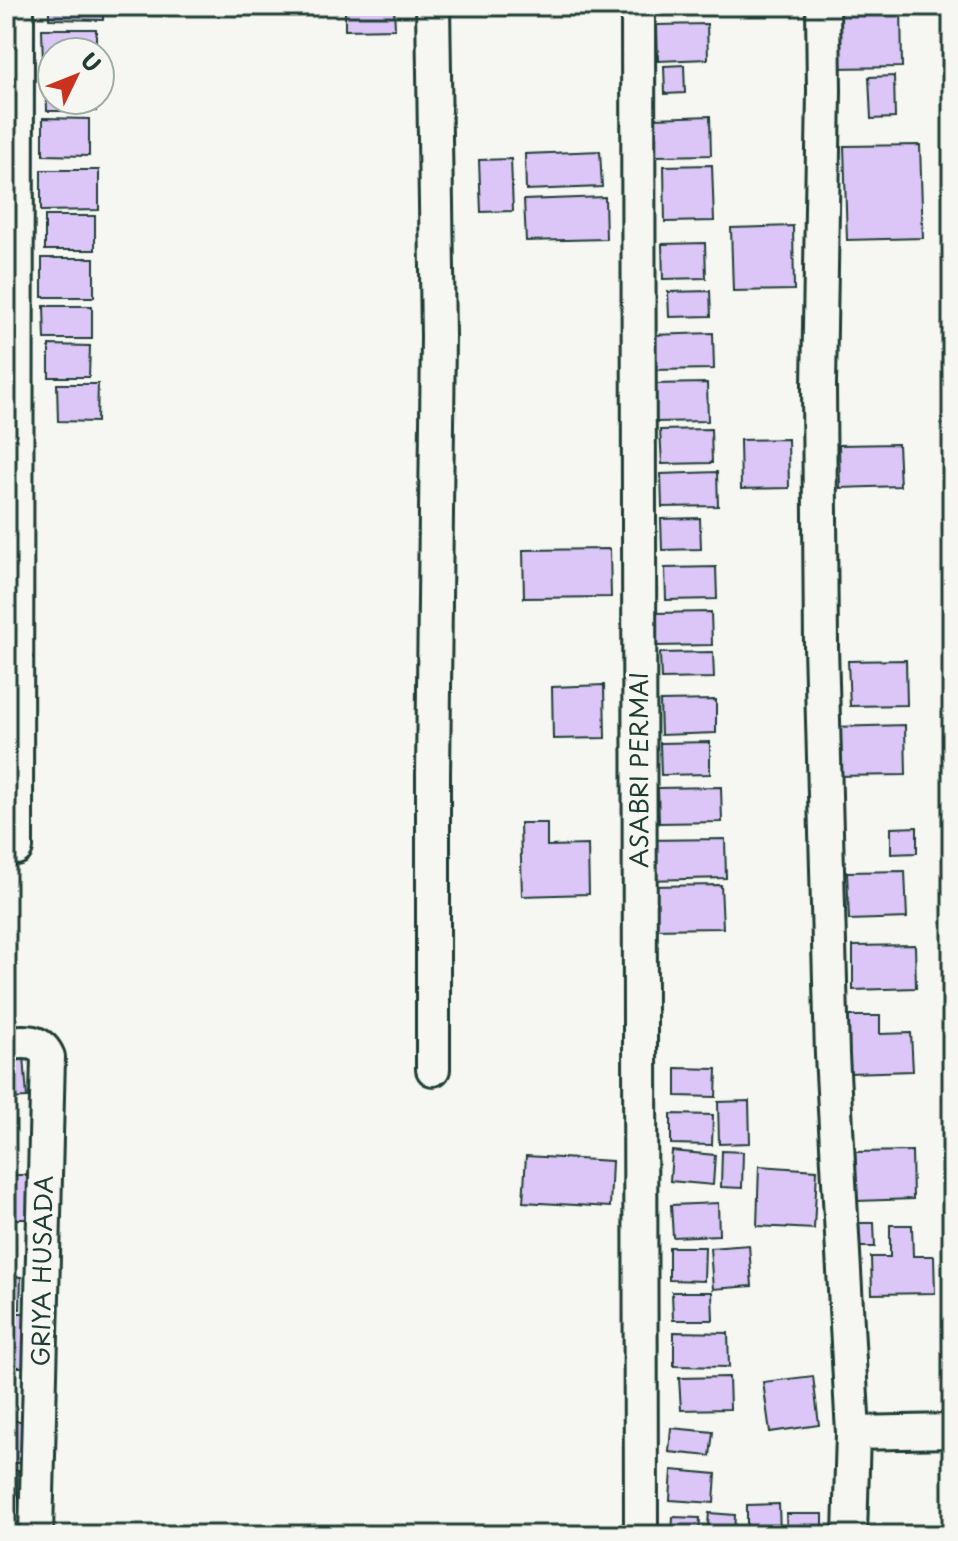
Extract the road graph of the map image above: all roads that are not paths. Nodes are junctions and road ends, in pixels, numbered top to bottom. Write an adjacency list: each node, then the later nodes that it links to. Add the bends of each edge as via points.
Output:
1 (17, 6): 5 (street)
2 (433, 6): 7 (street, via 438,336)
3 (638, 6): 11 (street, ASABRI PERMAI)
4 (823, 6): 9 (street, via 821,646 832,1055)
5 (16, 848)
6 (6, 1043): 10 (street, GRIYA HUSADA, via 35,1042 48,1057)
7 (433, 1069)
8 (952, 1431): 9 (street)
9 (853, 1433): 12 (street)
10 (36, 1535)
11 (641, 1535)
12 (850, 1535)

